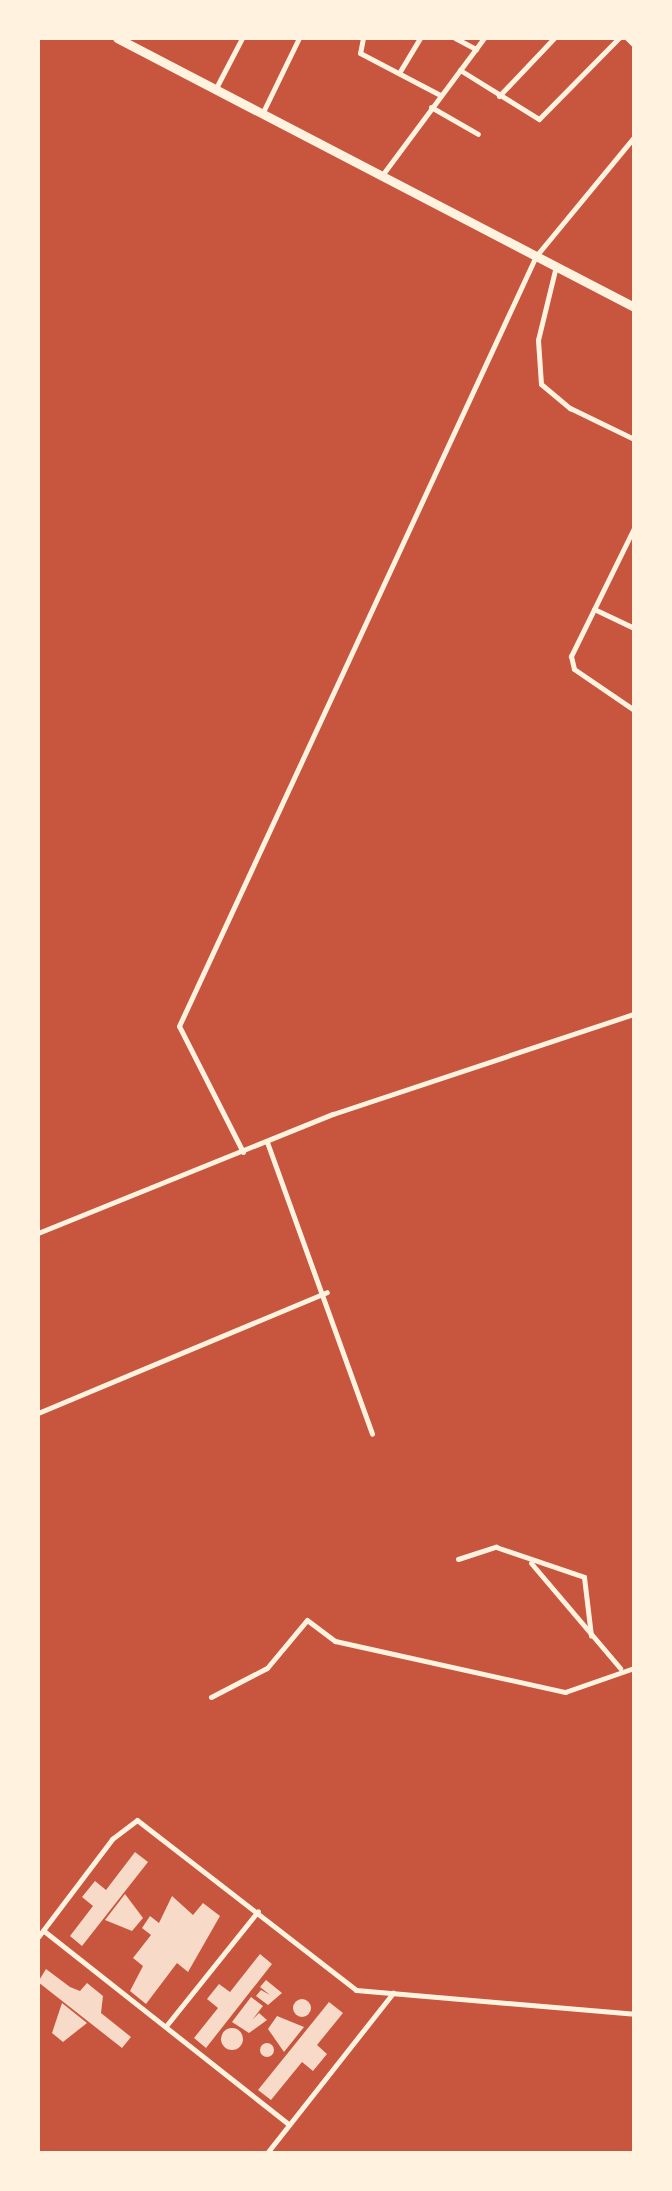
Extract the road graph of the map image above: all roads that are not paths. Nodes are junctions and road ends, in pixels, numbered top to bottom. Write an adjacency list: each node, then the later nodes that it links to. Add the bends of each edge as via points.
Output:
1 (117, 38): 15 (highway)
2 (242, 38): 15 (street)
3 (299, 38): 19 (street)
4 (363, 38): 14 (street, via 360,53)
5 (420, 38): 14 (street)
6 (455, 38): 12 (street)
7 (484, 38): 12 (street)
8 (554, 38): 17 (street)
9 (619, 38): 17 (street, via 542,118)
10 (627, 38): 11 (street)
11 (634, 45)
12 (476, 49): 13 (street)
13 (460, 70): 16 (street); 17 (street)
14 (399, 73): 16 (street)
15 (216, 89): 19 (highway)
16 (440, 95): 18 (street)
17 (499, 96)
18 (431, 107): 20 (street); 22 (street)
19 (263, 112): 22 (highway)
20 (478, 134)
21 (634, 137): 23 (street)
22 (383, 174): 23 (highway)
23 (536, 256): 24 (highway); 33 (street, via 179,1026)
24 (556, 265): 25 (highway); 26 (street, via 538,340 541,384 570,408)
25 (634, 307)
26 (634, 439)
27 (634, 528): 28 (street)
28 (594, 609): 29 (street); 30 (street, via 571,656 574,669)
29 (634, 628)
30 (634, 710)
31 (634, 1014): 32 (street)
32 (267, 1142): 33 (street); 35 (street)
33 (243, 1152): 34 (street)
34 (38, 1233)
35 (327, 1292): 36 (street); 37 (street)
36 (38, 1413)
37 (372, 1434)
38 (458, 1559): 39 (street, via 496,1547)
39 (530, 1562): 40 (street); 40 (street, via 587,1580)
40 (591, 1636): 41 (street)
41 (620, 1668): 42 (street); 43 (street, via 565,1692 335,1641 307,1620 267,1668)
42 (634, 1668)
43 (211, 1697)
44 (258, 1911): 45 (street, via 137,1820 112,1839); 47 (street, via 356,1990); 49 (street)
45 (44, 1931): 46 (street); 49 (street)
46 (38, 1937)
47 (393, 1993): 48 (street); 50 (street)
48 (634, 2014)
49 (166, 2026): 50 (street)
50 (288, 2124): 51 (street)
51 (267, 2153)

